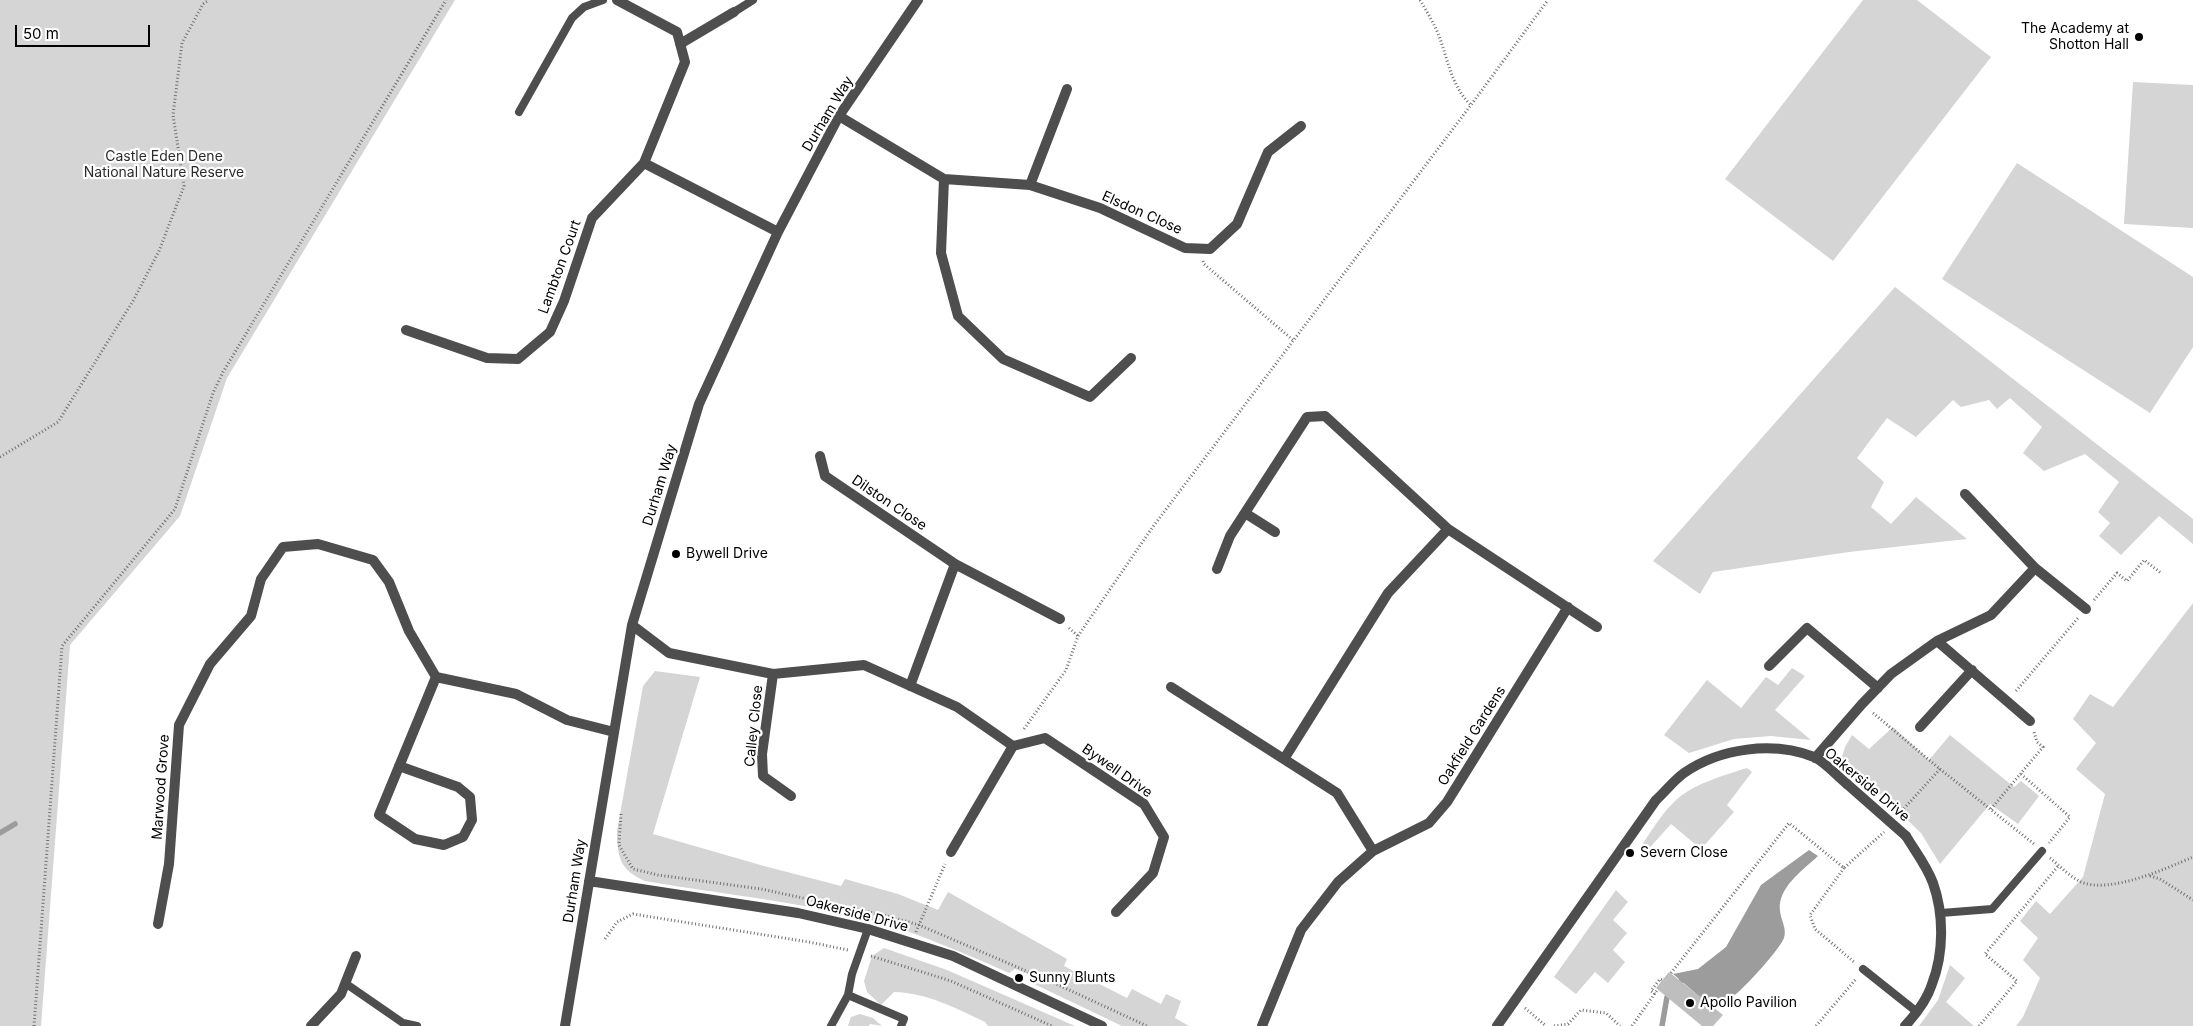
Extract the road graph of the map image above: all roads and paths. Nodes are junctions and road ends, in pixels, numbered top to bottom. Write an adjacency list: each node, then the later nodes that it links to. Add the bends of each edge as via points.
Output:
1 (209, 0): 25 (path, via 182,44 173,115 184,186 159,251 133,301 58,422)
2 (446, 0): 87 (path, via 222,372 174,509 62,646)
3 (603, 0): 13 (lane, via 584,8 572,18)
4 (618, 0): 10 (street, via 677,32)
5 (754, 0): 9 (lane)
6 (918, 0): 14 (street, Durham Way)
7 (1420, 0): 12 (path, via 1437,31 1454,82)
8 (1548, 0): 12 (path)
9 (734, 12): 10 (street)
10 (680, 44): 16 (street, Lambton Court, via 685,62)
11 (1067, 88): 18 (street)
12 (1471, 105): 22 (path)
13 (519, 112)
14 (839, 116): 17 (street, Elsdon Close); 19 (street, Durham Way)
15 (1300, 126): 20 (street, via 1268,152 1237,224 1210,249)
16 (644, 162): 19 (street); 21 (street, Lambton Court, via 592,218 550,332 518,359 487,358)
17 (944, 179): 18 (street, Elsdon Close); 23 (street, via 941,253 958,316 1003,359 1090,397)
18 (1030, 186): 20 (street, Elsdon Close, via 1100,208 1185,248)
19 (778, 232): 36 (street, Durham Way, via 699,404)
20 (1198, 248): 22 (path, via 1204,264)
21 (406, 330)
22 (1294, 341): 50 (path, via 1152,528 1078,636 1066,670)
23 (1131, 358)
24 (820, 456): 30 (street, Dilston Close, via 825,476)
25 (0, 457)
26 (1965, 494): 31 (street)
27 (1245, 513): 28 (street, via 1307,417 1325,416); 29 (street); 32 (street, via 1230,536)
28 (1448, 529): 33 (street); 52 (street, via 1388,593)
29 (1275, 532)
30 (955, 564): 35 (street, Dilston Close); 43 (street)
31 (2035, 568): 34 (street); 38 (street, via 1991,615)
32 (1217, 570)
33 (1568, 608): 37 (street); 60 (street, Oakfield Gardens, via 1447,802 1429,823)
34 (2086, 609)
35 (1060, 619)
36 (632, 625): 41 (street, via 669,654); 49 (street, Durham Way)
37 (1598, 627)
38 (1937, 640): 40 (street); 45 (street, via 1891,674)
39 (1769, 666): 45 (street, via 1807,628)
40 (1972, 670): 47 (street); 48 (street)
41 (773, 674): 43 (street, via 864,665); 56 (street, Calley Close, via 762,776)
42 (436, 677): 49 (street, via 516,694 567,720); 53 (street); 71 (street, Marwood Grove, via 409,631 389,582 373,560 318,544 284,546 261,579 251,616 210,664 179,725 169,864)
43 (910, 686): 50 (street, via 957,707)
44 (1171, 688): 52 (street)
45 (1878, 688): 46 (street)
46 (1862, 704): 51 (street); 54 (path)
47 (2030, 721): 55 (path, via 2037,742 2043,747)
48 (1920, 727)
49 (614, 732): 67 (street, Durham Way)
50 (1013, 746): 62 (street); 69 (street, Bywell Drive, via 1046,738 1144,804 1164,838 1153,873)
51 (1815, 758): 70 (street, Oakerside Drive, bridge, via 1906,836 1932,881); 85 (street, Oakerside Drive, via 1784,749 1755,747 1711,760 1684,773 1656,800)
52 (1284, 759): 60 (street, via 1337,793)
53 (399, 766): 53 (street, via 379,815 415,838 444,845 463,837 472,820 470,797 458,787)
54 (1940, 769): 57 (path); 58 (path)
55 (2021, 774): 57 (path); 61 (path, via 2070,817)
56 (791, 796)
57 (1991, 809): 61 (path)
58 (1896, 817)
59 (1886, 830): 65 (path)
60 (1373, 851): 95 (street, Oakfield Gardens, via 1338,882 1301,930)
61 (2042, 851): 64 (path); 70 (lane, via 1992,909)
62 (951, 852): 74 (path)
63 (2193, 857): 66 (path)
64 (2059, 865): 66 (path, via 2079,881 2094,886); 103 (path, via 1985,954 2016,981)
65 (1844, 868): 78 (path, via 1810,915 1814,929); 79 (path, via 1790,823)
66 (2150, 876): 68 (path)
67 (589, 881): 72 (street, Oakerside Drive, via 798,913); 90 (street, Durham Way)
68 (2193, 900)
69 (1116, 912)
70 (1941, 913): 86 (street, Oakerside Drive, via 1940,953 1932,985)
71 (158, 924)
72 (868, 929): 74 (street, Oakerside Drive); 84 (lane)
73 (606, 939): 75 (path, via 617,922 633,914)
74 (912, 943): 94 (street, Oakerside Drive, via 953,956)
75 (851, 951)
76 (866, 954): 93 (path, via 951,981)
77 (356, 956): 81 (street)
78 (1863, 970): 86 (lane); 101 (path)
79 (1671, 973)
80 (1662, 980): 83 (path, via 1651,991)
81 (345, 983): 88 (street, via 341,994); 89 (lane, via 403,1023)
82 (1658, 990): 83 (path)
83 (1655, 994): 100 (path)
84 (848, 995): 91 (lane); 92 (lane, via 904,1019)
85 (1516, 1000): 96 (street, Oakerside Drive); 97 (path)
86 (1917, 1012): 102 (street, Oakerside Drive)
87 (34, 1026)
88 (311, 1026)
89 (417, 1026)
90 (565, 1026)
91 (831, 1026)
92 (901, 1026)
93 (1052, 1026)
94 (1102, 1026)
95 (1262, 1026)
96 (1496, 1026)
97 (1546, 1026)
98 (1554, 1026): 99 (path, via 1568,1024 1581,1010 1606,1013)
99 (1620, 1026)
100 (1632, 1026)
101 (1816, 1026)
102 (1905, 1026)
103 (1978, 1026)

